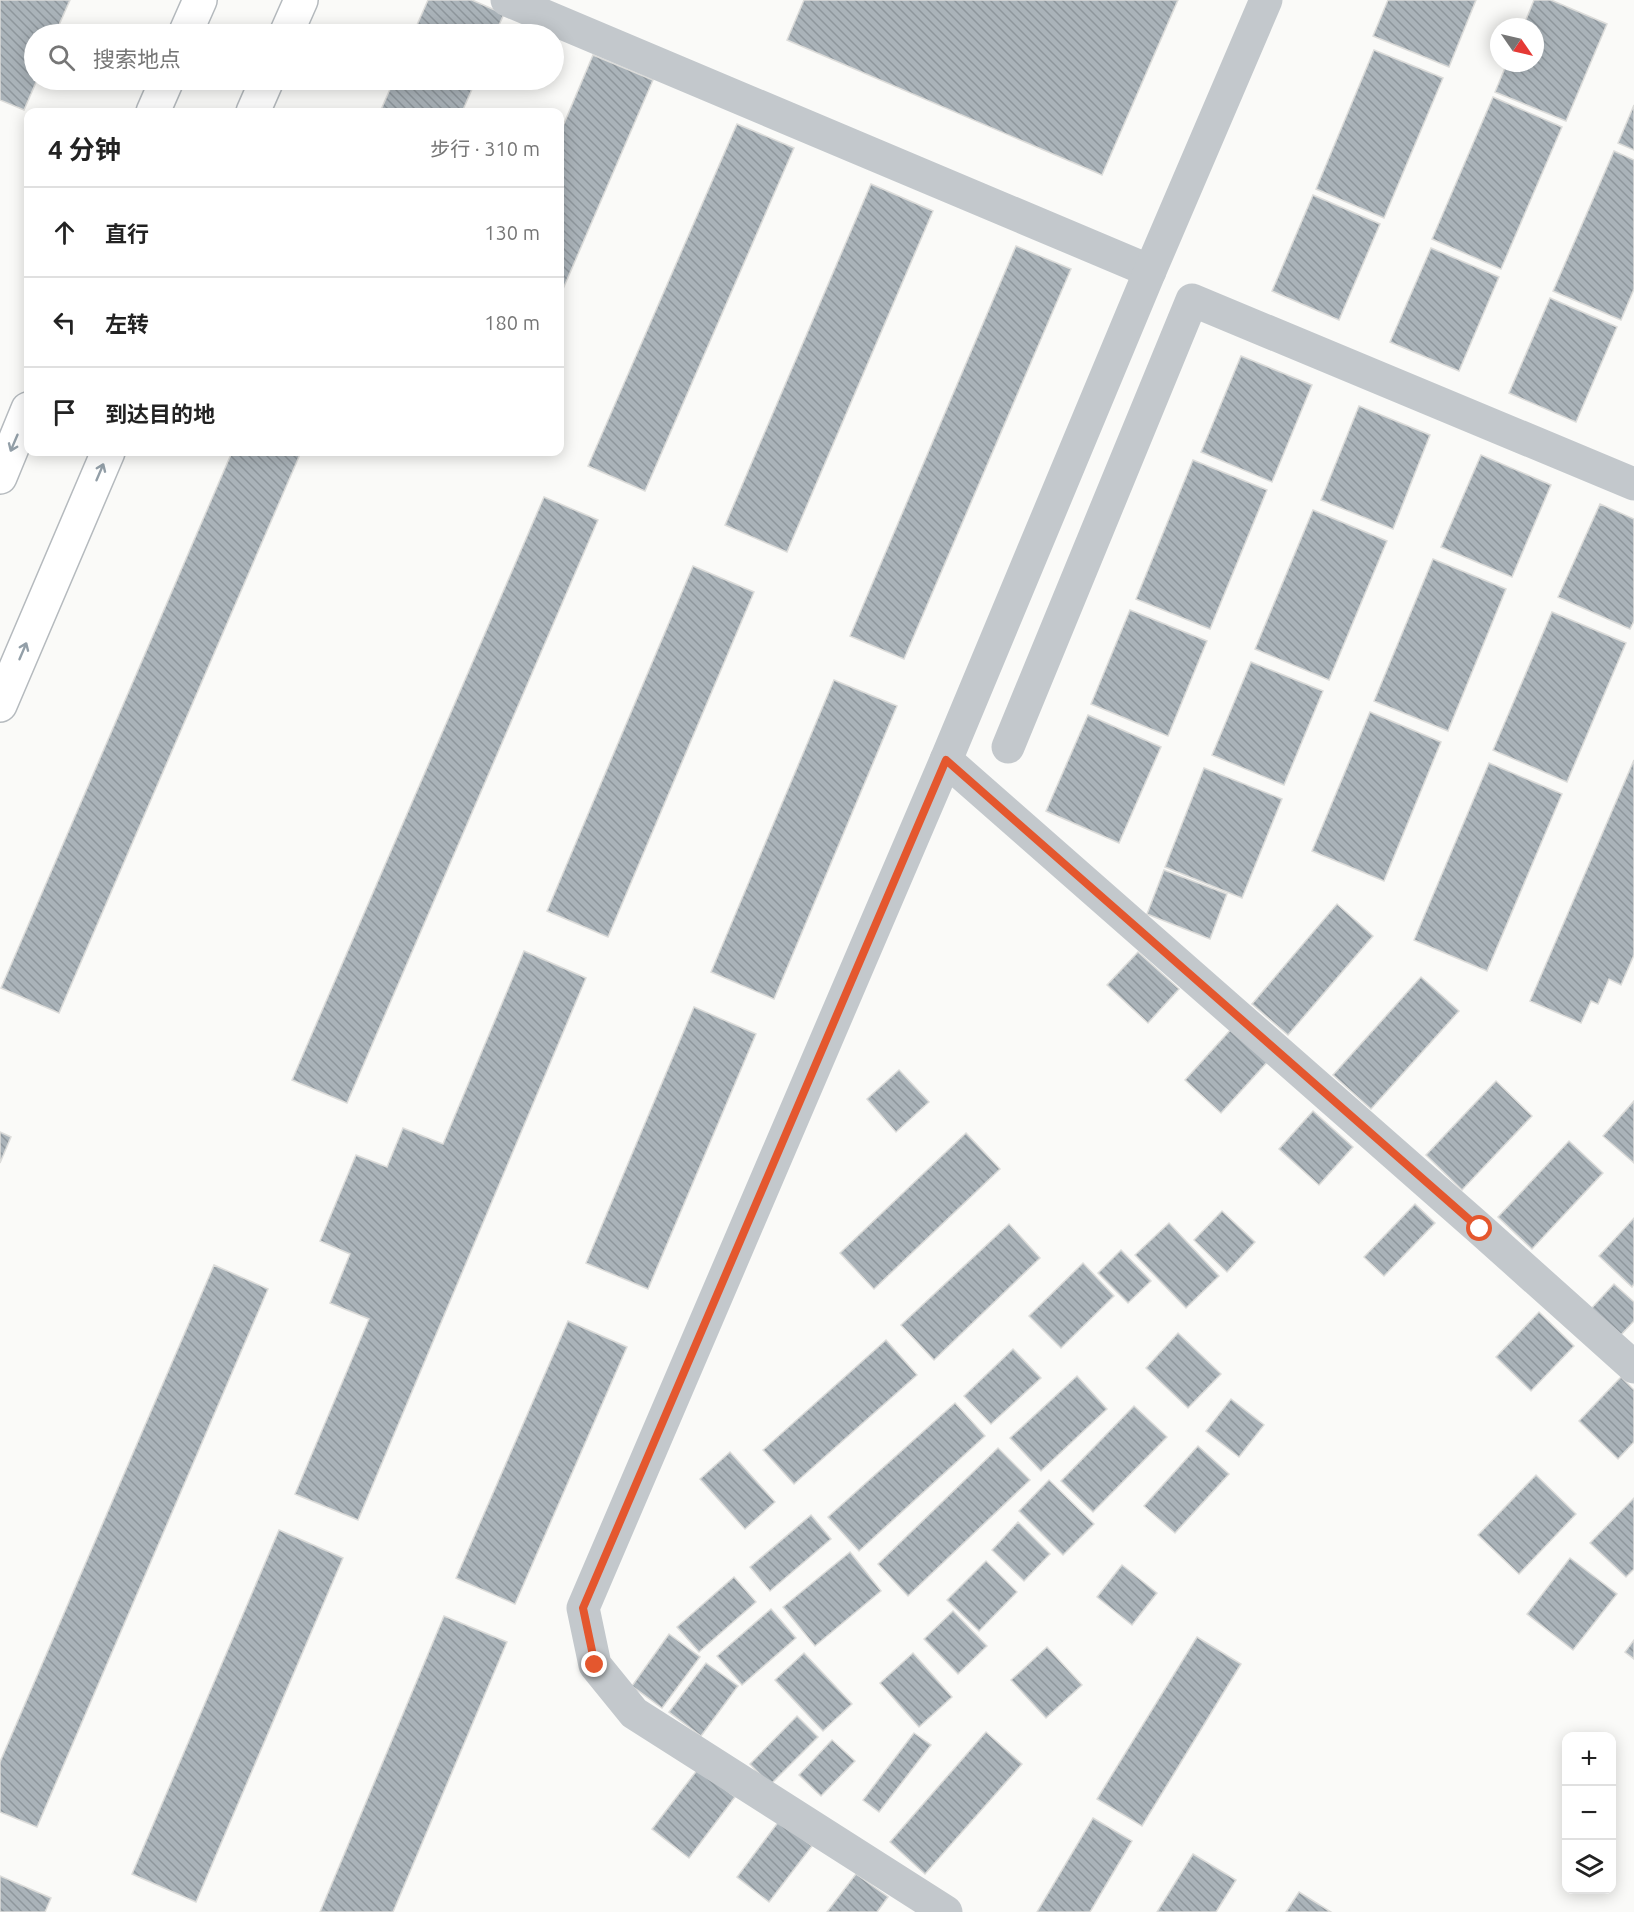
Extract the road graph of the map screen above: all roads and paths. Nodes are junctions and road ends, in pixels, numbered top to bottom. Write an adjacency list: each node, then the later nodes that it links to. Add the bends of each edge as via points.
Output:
1 (200, 0): 5 (main road)
2 (301, 0): 6 (main road)
3 (507, 0): 8 (street)
4 (1266, 0): 13 (street)
5 (189, 24)
6 (290, 24)
7 (564, 24): 13 (street)
8 (564, 24)
9 (163, 90): 11 (main road)
10 (263, 90): 12 (main road)
11 (155, 108)
12 (255, 108)
13 (1150, 271): 20 (street)
14 (24, 419): 16 (main road, one-way to 16)
15 (106, 456): 18 (main road, one-way to 15)
16 (0, 477)
17 (1634, 484): 19 (street, via 1192,300)
18 (0, 705)
19 (1008, 747)
20 (946, 760): 21 (street); 22 (street, via 583,1608 595,1665 634,1713)
21 (1634, 1367)
22 (946, 1912)

